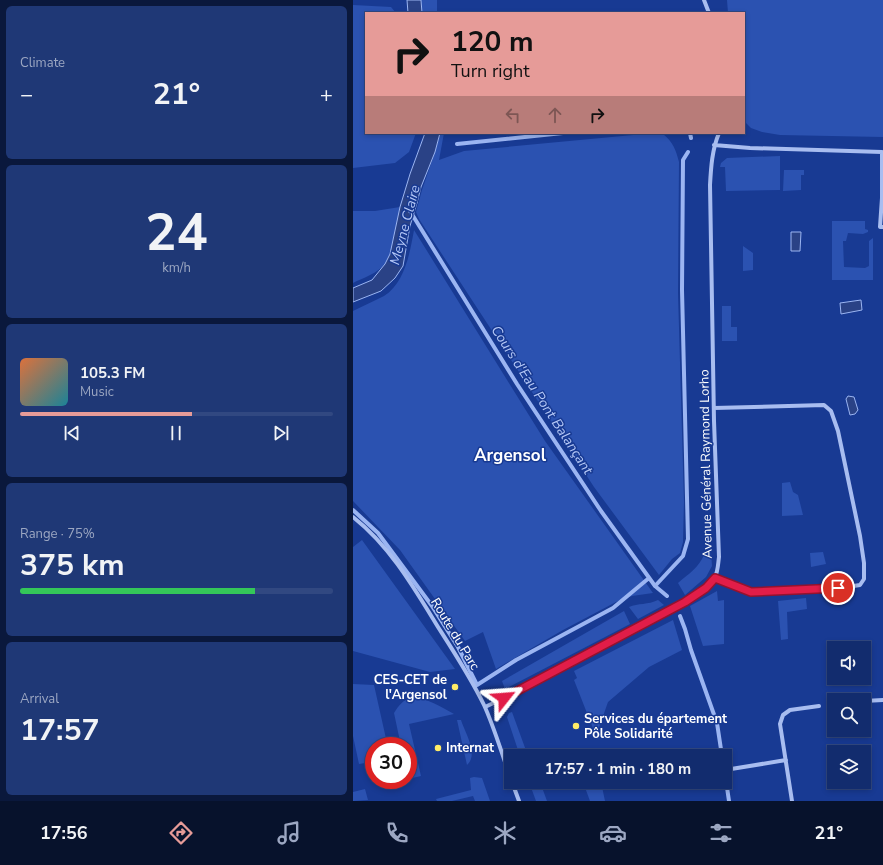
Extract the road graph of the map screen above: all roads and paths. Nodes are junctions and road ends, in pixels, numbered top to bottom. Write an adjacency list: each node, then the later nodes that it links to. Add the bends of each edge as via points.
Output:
1 (704, 0): 2 (street)
2 (709, 12)
3 (719, 134): 4 (street, Avenue Général Raymond Lorho)
4 (714, 145): 5 (street); 7 (street, Avenue Général Raymond Lorho, via 711,192)
5 (882, 152): 6 (street, via 880,227)
6 (883, 227)
7 (714, 408): 9 (street, Avenue Général Raymond Lorho, via 719,558); 9 (street, via 824,405 831,411 838,431 864,563 864,579 860,585 828,590 751,592)
8 (353, 517): 13 (street, Route du Parc, via 382,544 418,593)
9 (715, 578): 13 (street, Avenue Général Raymond Lorho, via 706,588 685,602)
10 (883, 700): 11 (street)
11 (871, 701)
12 (819, 706): 14 (street, via 790,710 783,715 779,724)
13 (485, 707): 15 (street, Route du Parc)
14 (786, 760): 16 (street); 19 (street)
15 (504, 761)
16 (732, 769)
17 (514, 789): 18 (street, Route du Parc)
18 (519, 801)
19 (793, 801)

